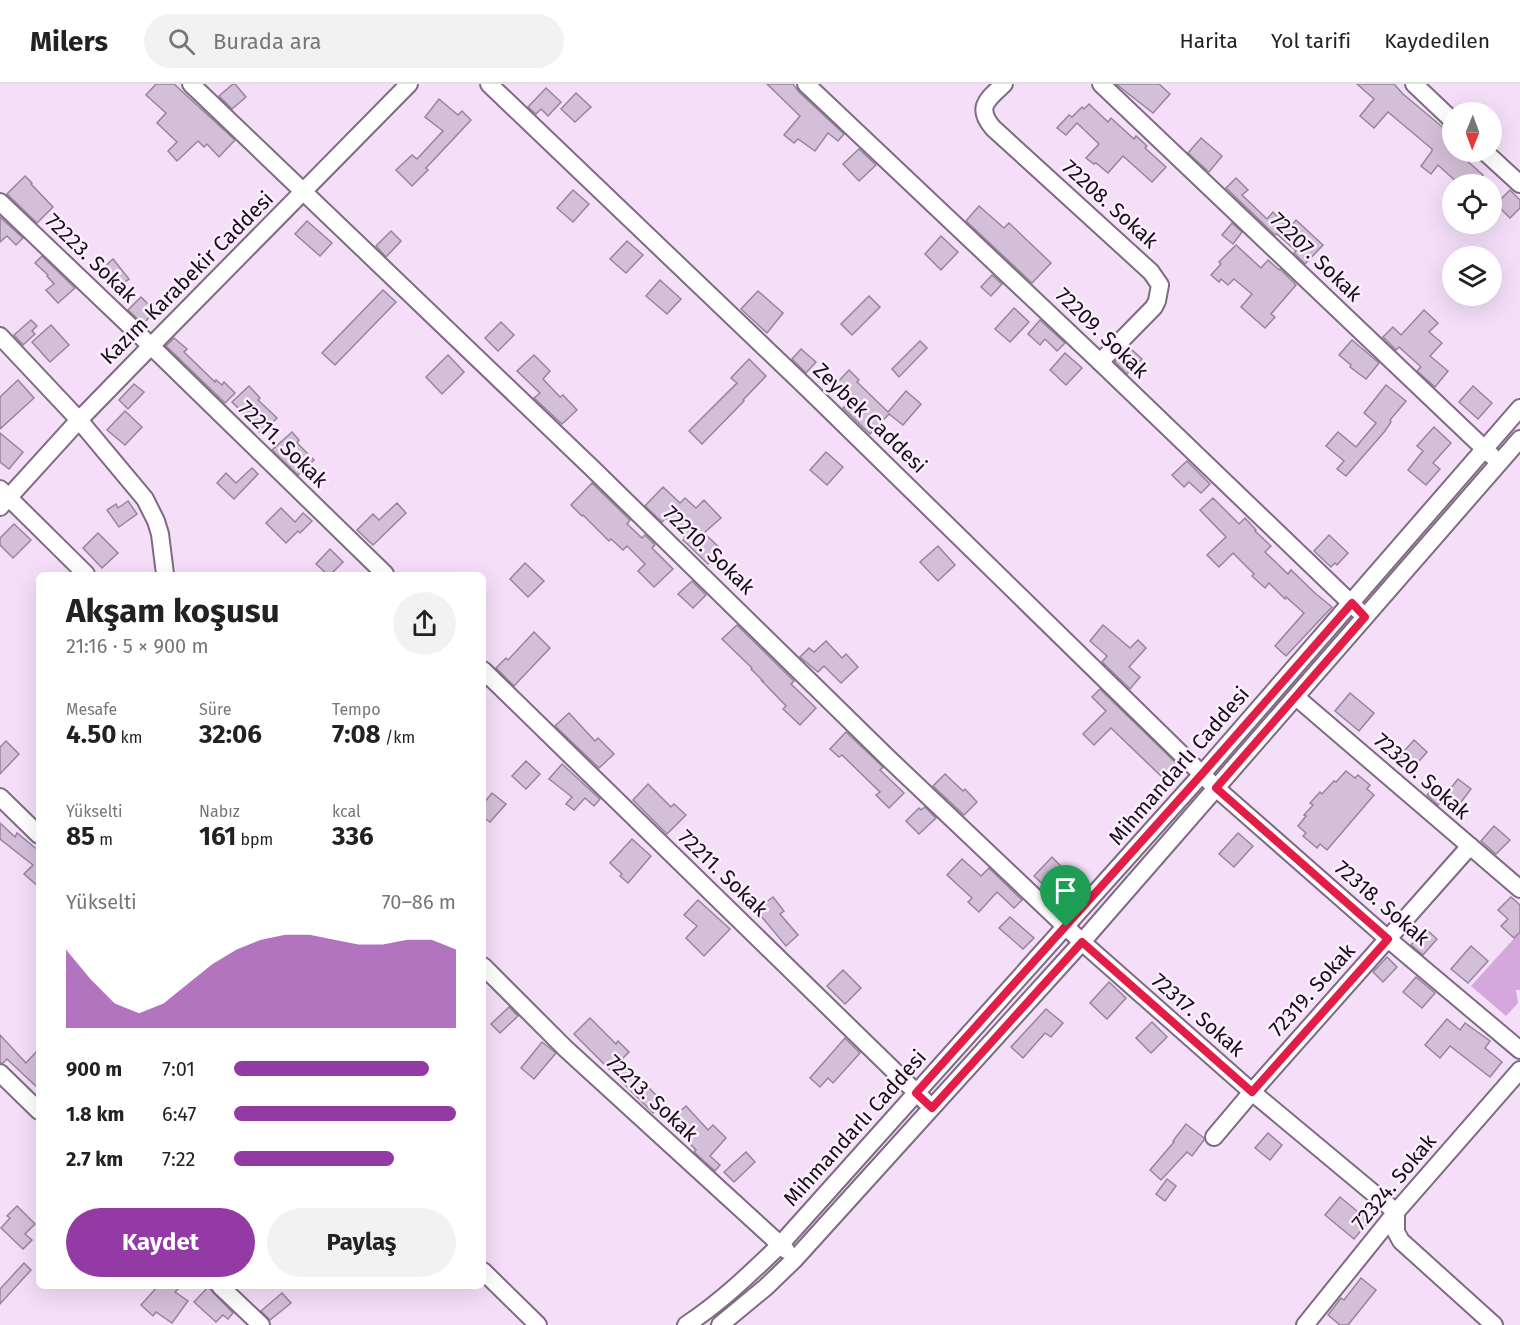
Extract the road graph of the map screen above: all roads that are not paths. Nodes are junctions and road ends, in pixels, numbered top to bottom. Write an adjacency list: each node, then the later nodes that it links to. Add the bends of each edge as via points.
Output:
1 (191, 84): 11 (street, 72210. Sokak)
2 (409, 84): 11 (street, Kazım Karabekir Caddesi)
3 (489, 84): 29 (street, Zeybek Caddesi)
4 (806, 84): 15 (street, 72209. Sokak)
5 (1004, 84): 15 (street, 72208. Sokak, via 986,102 985,118 1151,272 1160,285 1154,307)
6 (1101, 84): 19 (street, 72207. Sokak)
7 (1413, 84): 8 (street)
8 (1442, 111)
9 (1496, 162): 10 (street)
10 (1520, 184)
11 (304, 191): 14 (street, Kazım Karabekir Caddesi); 35 (street, 72210. Sokak)
12 (0, 202): 14 (street, 72223. Sokak)
13 (0, 336): 17 (street)
14 (150, 346): 17 (street, Kazım Karabekir Caddesi); 24 (street, 72211. Sokak)
15 (1100, 362): 25 (street, 72209. Sokak)
16 (1520, 408): 19 (street, Mihmandarlı Caddesi)
17 (79, 420): 21 (street, Kazım Karabekir Caddesi); 23 (street, via 145,499 160,534)
18 (1520, 439): 20 (street, Mihmandarlı Caddesi)
19 (1484, 448): 20 (street, 72207. Sokak); 25 (street, Mihmandarlı Caddesi)
20 (1499, 463): 26 (street, Mihmandarlı Caddesi)
21 (3, 498): 22 (street)
22 (84, 572)
23 (165, 572)
24 (383, 572)
25 (1352, 603): 26 (street, 72209. Sokak); 29 (street, Mihmandarlı Caddesi)
26 (1365, 617): 28 (street, Mihmandarlı Caddesi)
27 (486, 673): 43 (street, 72211. Sokak)
28 (1296, 696): 30 (street, Mihmandarlı Caddesi); 33 (street, 72320. Sokak)
29 (1202, 774): 30 (street, Zeybek Caddesi); 35 (street, Mihmandarlı Caddesi)
30 (1216, 788): 36 (street, 72318. Sokak); 37 (street, Mihmandarlı Caddesi)
31 (0, 797): 32 (street)
32 (36, 832)
33 (1470, 846): 34 (street, 72320. Sokak); 36 (street, 72319. Sokak)
34 (1520, 889)
35 (1066, 927): 37 (street, 72210. Sokak); 43 (street, Mihmandarlı Caddesi)
36 (1388, 939): 39 (street, 72318. Sokak); 42 (street, 72319. Sokak)
37 (1082, 942): 42 (street, 72317. Sokak); 45 (street, Mihmandarlı Caddesi)
38 (486, 969): 48 (street, 72213. Sokak, via 566,1049)
39 (1520, 1050)
40 (1520, 1070): 47 (street, 72324. Sokak)
41 (0, 1073): 44 (street)
42 (1252, 1092): 46 (street, 72319. Sokak); 47 (street, 72317. Sokak)
43 (916, 1093): 45 (street, 72211. Sokak); 48 (street, Mihmandarlı Caddesi)
44 (36, 1108)
45 (932, 1108): 49 (street, Mihmandarlı Caddesi)
46 (1214, 1137)
47 (1396, 1212): 56 (street, 72324. Sokak); 57 (street, via 1396,1232 1401,1241)
48 (780, 1245): 49 (street, 72213. Sokak); 54 (street, Mihmandarlı Caddesi, via 709,1310)
49 (795, 1258): 55 (street, Mihmandarlı Caddesi)
50 (486, 1274): 53 (street)
51 (223, 1289): 52 (street)
52 (261, 1325)
53 (538, 1325)
54 (686, 1325)
55 (720, 1325)
56 (1305, 1325)
57 (1494, 1325)

